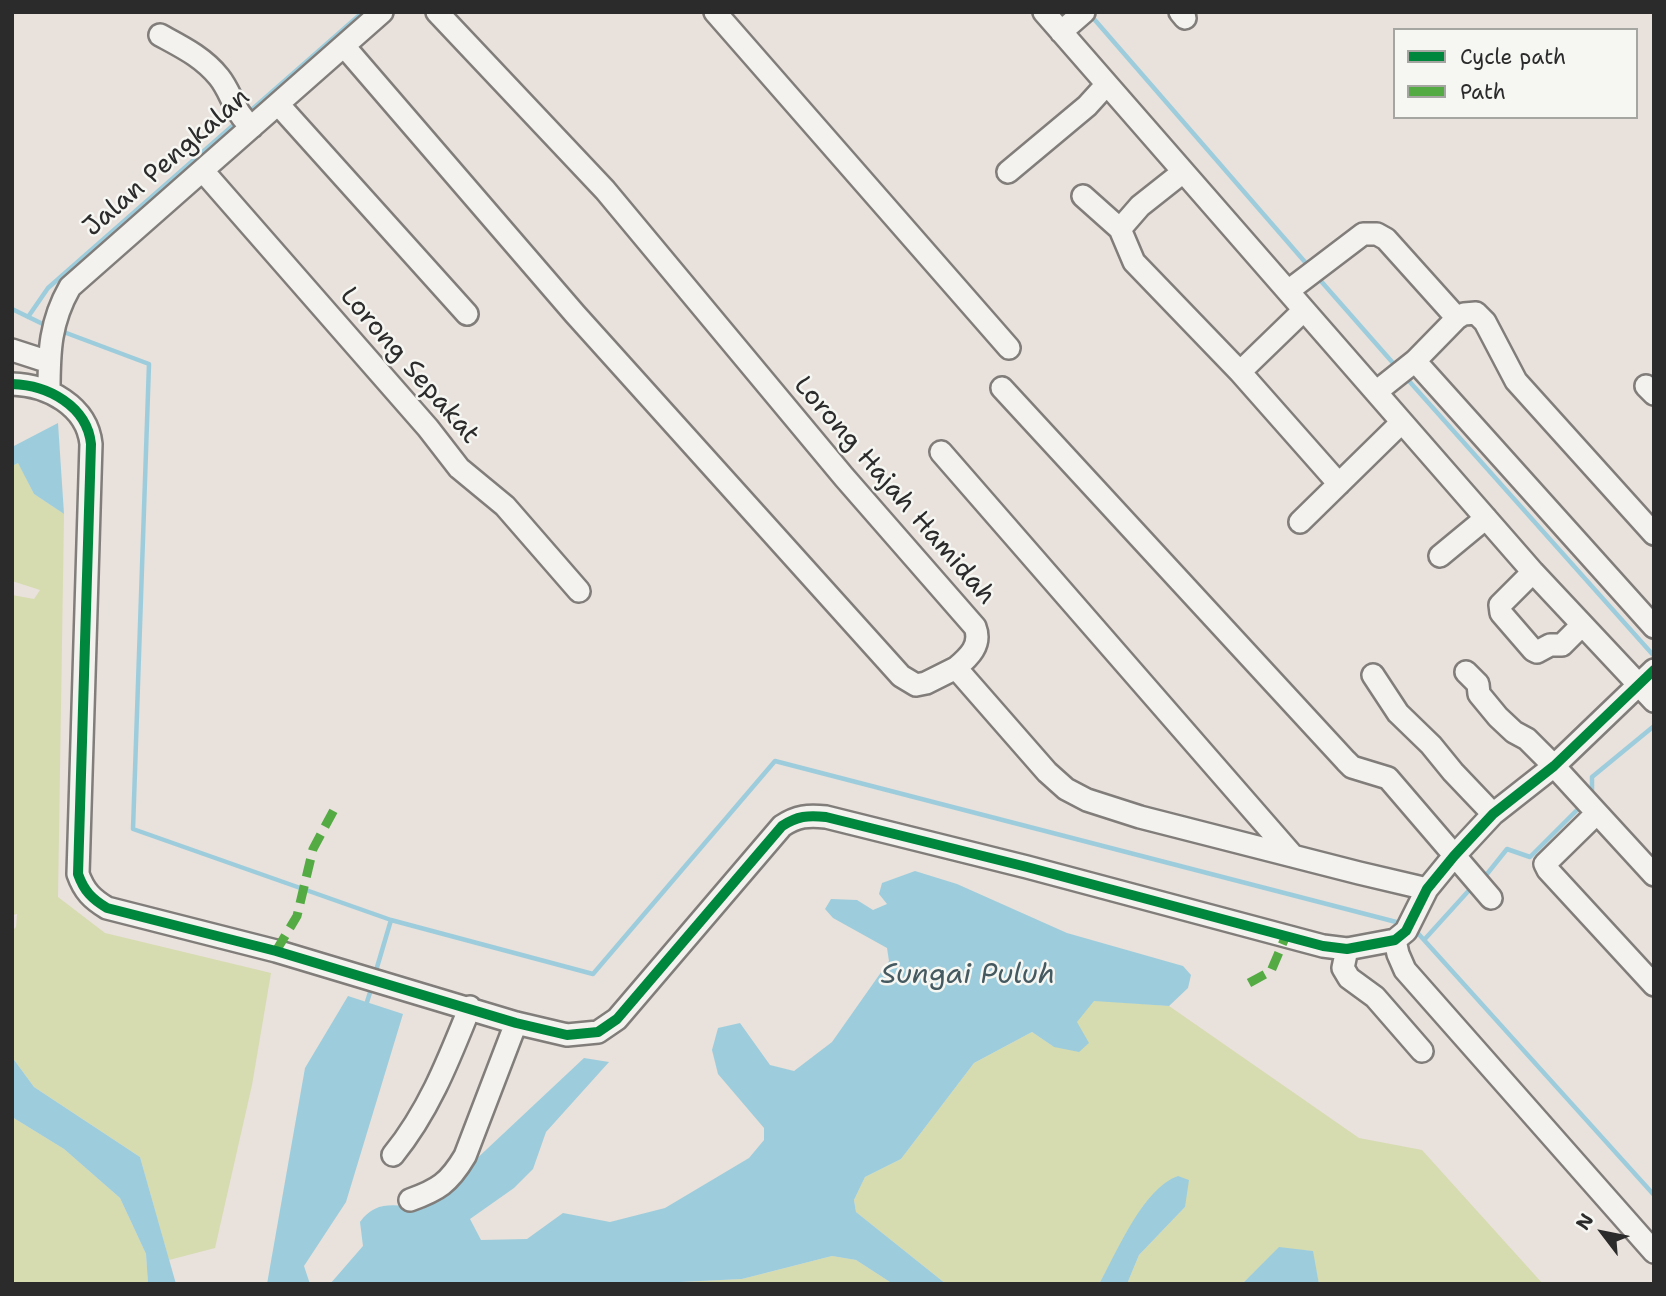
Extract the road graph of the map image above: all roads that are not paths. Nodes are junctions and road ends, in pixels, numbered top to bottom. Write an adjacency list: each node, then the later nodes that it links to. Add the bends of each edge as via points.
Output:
1 (382, 12): 8 (street, Jalan Pengkalan)
2 (437, 12): 41 (street, Lorong Hajah Hamidah, via 605,190 975,627 977,645)
3 (715, 12): 21 (street)
4 (1044, 12): 6 (street)
5 (1084, 12): 6 (street)
6 (1061, 32): 9 (street)
7 (160, 36): 11 (street, via 195,54 220,78)
8 (344, 46): 10 (street, Jalan Pengkalan); 41 (street, via 575,314 901,676 916,685)
9 (1107, 84): 13 (street); 14 (street)
10 (278, 104): 11 (street, Jalan Pengkalan); 19 (street)
11 (249, 125): 12 (street, Jalan Pengkalan)
12 (203, 171): 23 (street, Jalan Pengkalan, via 70,286); 38 (street, Lorong Sepakat, via 459,468 505,506)
13 (1008, 172)
14 (1183, 172): 16 (street, via 1140,206); 17 (street)
15 (1083, 196): 16 (street)
16 (1120, 229): 25 (street, via 1134,262)
17 (1287, 291): 18 (street); 20 (street, via 1363,234 1377,234)
18 (1304, 310): 25 (street); 29 (street)
19 (467, 314)
20 (1457, 318): 24 (street); 35 (street, via 1476,313 1485,322 1516,381)
21 (1009, 348)
22 (12, 350): 23 (street)
23 (49, 353): 28 (street, Jalan Pengkalan)
24 (1415, 361): 29 (street); 40 (street)
25 (1240, 372): 32 (street)
26 (12, 384): 28 (street)
27 (1002, 388): 50 (street, via 1346,761 1388,778)
28 (50, 390): 57 (street, via 84,420 91,444 78,874 82,887 107,908)
29 (1376, 392): 30 (street)
30 (1402, 422): 32 (street); 33 (street)
31 (941, 452): 49 (street)
32 (1339, 484): 34 (street)
33 (1486, 518): 36 (street); 37 (street)
34 (1300, 522)
35 (1654, 534)
36 (1440, 556)
37 (1533, 572): 39 (street); 39 (street, via 1500,605 1501,613 1533,650 1562,645)
38 (579, 591)
39 (1582, 625): 44 (street)
40 (1654, 626)
41 (956, 668): 49 (street, via 1066,789 1140,817)
42 (1466, 672): 46 (street, via 1498,718)
43 (1373, 675): 48 (street, via 1398,713)
44 (1646, 677): 45 (street); 46 (street)
45 (1654, 701)
46 (1553, 766): 47 (street); 48 (street)
47 (1597, 813): 51 (street); 56 (street, via 1545,864)
48 (1493, 814): 50 (street)
49 (1293, 856): 52 (street)
50 (1454, 856): 52 (street); 53 (street)
51 (1654, 875)
52 (1422, 897): 54 (street)
53 (1491, 898)
54 (1401, 935): 55 (street); 62 (street, via 1398,954 1405,970)
55 (1347, 949): 58 (street, via 1285,938 1027,867 808,816 782,826 617,1020 598,1032 567,1035); 59 (street, via 1343,968 1349,978 1375,997)
56 (1654, 985)
57 (470, 1007): 58 (street); 60 (street, via 441,1077 409,1136)
58 (516, 1023): 61 (street, via 457,1170 436,1191)
59 (1422, 1051)
60 (393, 1155)
61 (410, 1200)
62 (1654, 1252)

